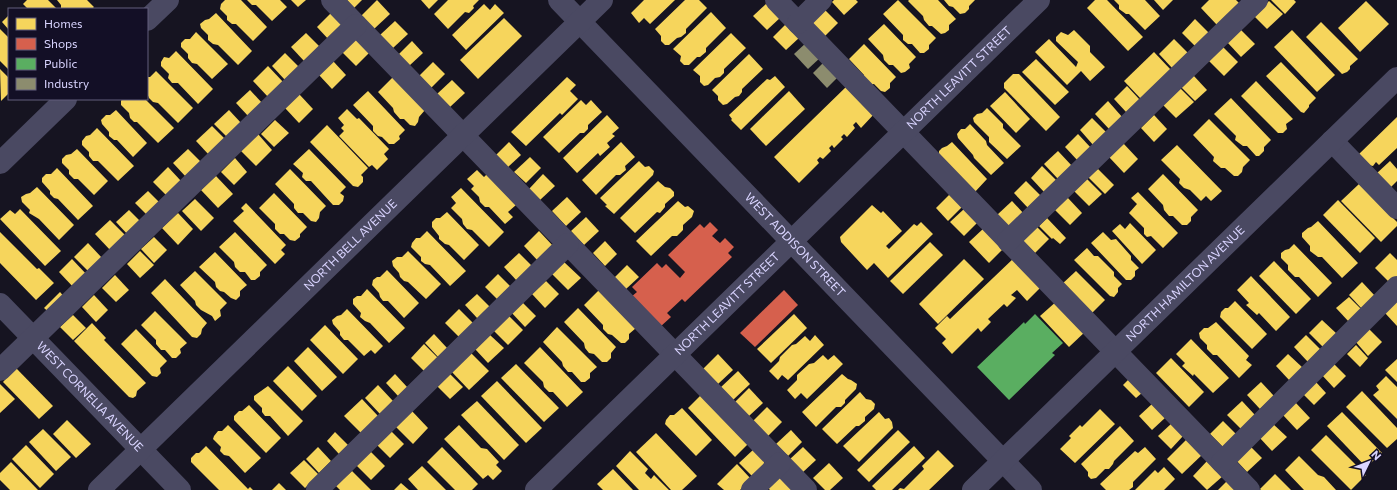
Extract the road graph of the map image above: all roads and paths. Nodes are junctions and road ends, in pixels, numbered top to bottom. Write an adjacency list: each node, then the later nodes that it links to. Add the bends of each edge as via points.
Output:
1 (168, 0): 9 (street)
2 (332, 0): 12 (street)
3 (558, 0): 10 (street, WEST ADDISON STREET)
4 (602, 0): 10 (street, NORTH BELL AVENUE)
5 (776, 0): 11 (street)
6 (821, 0): 11 (street)
7 (1039, 0): 15 (street, NORTH LEAVITT STREET)
8 (1257, 0): 20 (street)
9 (148, 19)
10 (580, 22): 16 (street, NORTH BELL AVENUE); 21 (street, WEST ADDISON STREET)
11 (798, 23): 15 (street)
12 (356, 25): 16 (street); 25 (street)
13 (1397, 78): 17 (street, NORTH HAMILTON AVENUE)
14 (65, 100): 18 (street)
15 (903, 132): 20 (street); 21 (street, NORTH LEAVITT STREET)
16 (463, 136): 22 (street); 29 (street, NORTH BELL AVENUE)
17 (1332, 141): 19 (street); 26 (street, NORTH HAMILTON AVENUE)
18 (0, 163)
19 (1397, 208)
20 (1008, 240): 26 (street)
21 (791, 241): 27 (street, NORTH LEAVITT STREET); 30 (street, WEST ADDISON STREET)
22 (568, 244): 27 (street); 35 (street)
23 (1397, 287): 31 (street)
24 (0, 304): 25 (street, WEST CORNELIA AVENUE)
25 (33, 338): 28 (street); 29 (street, WEST CORNELIA AVENUE)
26 (1115, 352): 30 (street, NORTH HAMILTON AVENUE); 31 (street)
27 (674, 355): 32 (street); 36 (street, NORTH LEAVITT STREET)
28 (0, 370)
29 (140, 450): 33 (street, NORTH BELL AVENUE); 34 (street, WEST CORNELIA AVENUE)
30 (1003, 461): 39 (street, NORTH HAMILTON AVENUE); 40 (street, WEST ADDISON STREET)
31 (1222, 462): 41 (street)
32 (780, 463): 37 (street); 38 (street)
33 (99, 490)
34 (180, 490)
35 (317, 490)
36 (536, 490)
37 (752, 490)
38 (806, 490)
39 (973, 490)
40 (1031, 490)
41 (1249, 490)

